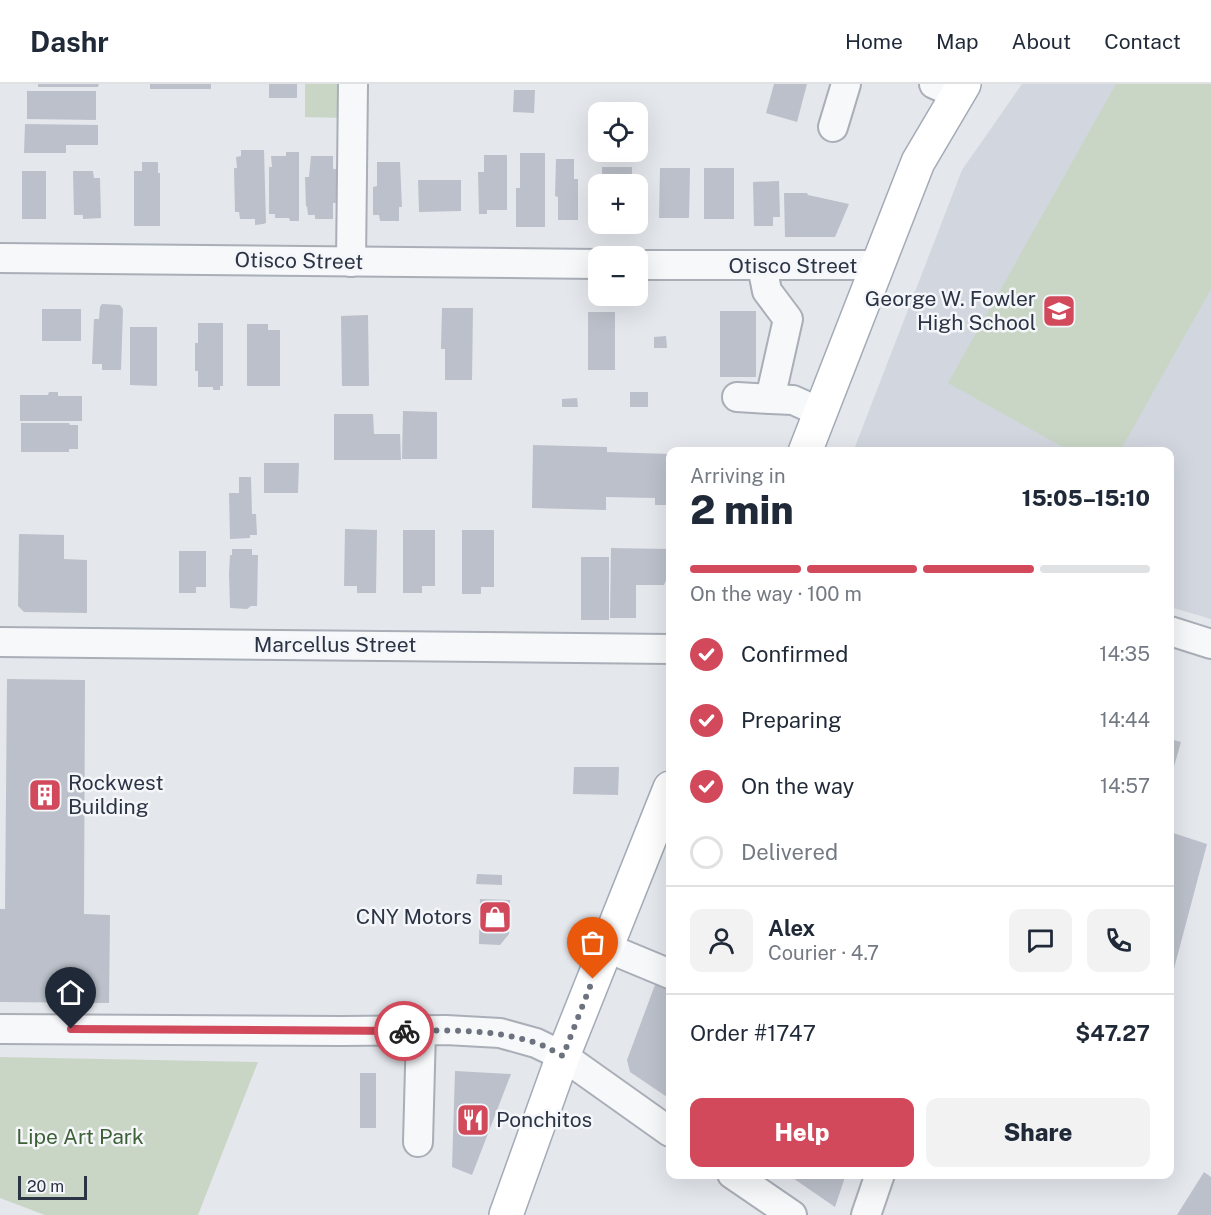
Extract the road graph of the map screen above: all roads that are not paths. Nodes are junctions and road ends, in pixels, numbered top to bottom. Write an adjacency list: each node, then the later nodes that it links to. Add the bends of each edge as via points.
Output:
1 (353, 84): 6 (street)
2 (846, 84): 4 (street)
3 (952, 87): 9 (main road)
4 (833, 127)
5 (0, 258): 6 (street, Otisco Street)
6 (351, 261): 7 (street, Otisco Street)
7 (588, 264)
8 (648, 265): 10 (street, Otisco Street)
9 (877, 265): 10 (street, Otisco Street); 13 (main road)
10 (762, 266): 12 (street, via 767,291 788,319)
11 (737, 397): 12 (street)
12 (770, 399): 13 (street, via 793,400)
13 (820, 412): 14 (main road)
14 (807, 447)
15 (1174, 632): 17 (street)
16 (0, 642): 18 (street, Marcellus Street)
17 (1211, 644)
18 (666, 649)
19 (666, 798): 20 (main road)
20 (605, 947): 21 (street); 24 (main road)
21 (666, 972)
22 (0, 1029): 23 (street)
23 (421, 1030): 24 (street, via 500,1033 536,1042); 26 (street)
24 (563, 1056): 25 (street); 29 (main road)
25 (666, 1129)
26 (418, 1142)
27 (739, 1179): 30 (street)
28 (878, 1179): 31 (street)
29 (506, 1215)
30 (792, 1215)
31 (866, 1215)

